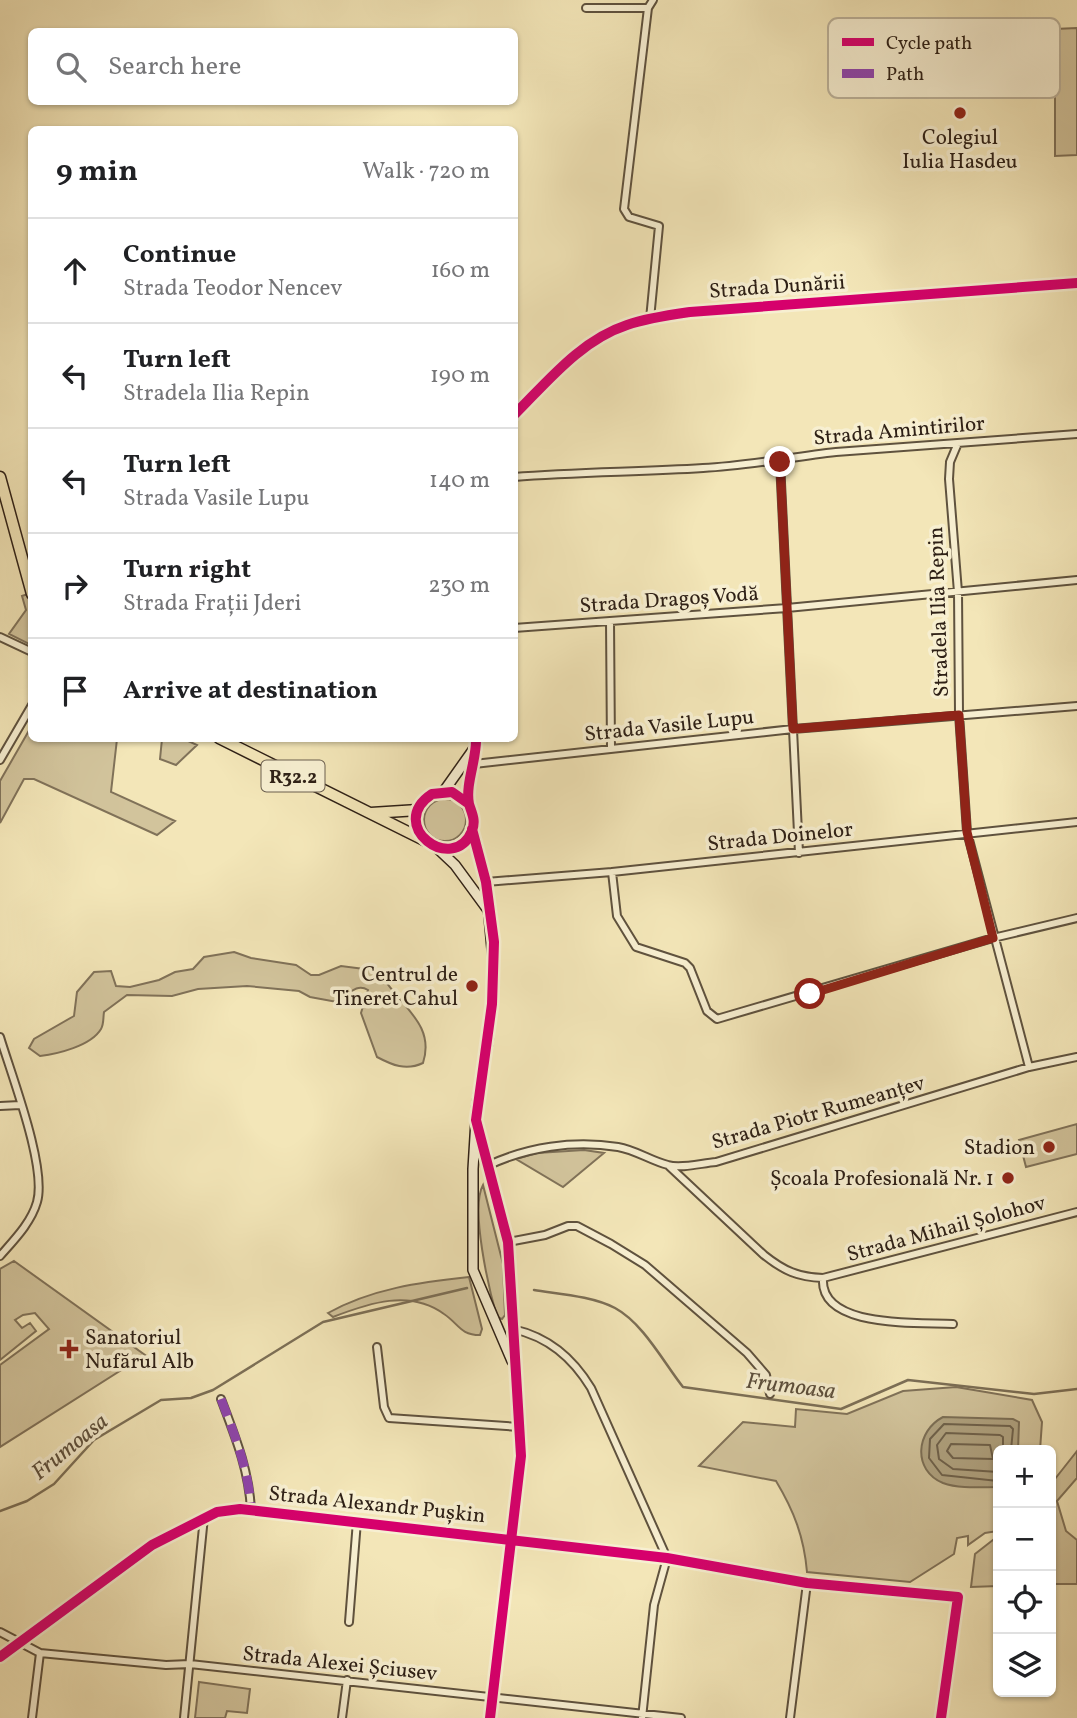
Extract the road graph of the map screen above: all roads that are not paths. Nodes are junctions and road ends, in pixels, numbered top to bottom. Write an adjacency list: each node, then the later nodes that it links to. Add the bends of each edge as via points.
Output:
1 (653, 0): 3 (street)
2 (586, 8): 3 (street)
3 (648, 8): 5 (street, via 625,209 629,216 659,226)
4 (1077, 283): 5 (main road, Strada Dunării)
5 (650, 318): 6 (main road, Strada Dunării, via 594,340)
6 (518, 411)
7 (1077, 433): 8 (street, Strada Amintirilor)
8 (958, 443): 9 (street, Strada Amintirilor, via 801,456); 14 (street, Stradela Ilia Repin, via 949,480)
9 (780, 462): 11 (street, Strada Amintirilor); 15 (street)
10 (0, 477): 12 (main road)
11 (518, 477)
12 (28, 579)
13 (1077, 580): 14 (street, Strada Dragoș Vodă)
14 (958, 592): 15 (street, Strada Dragoș Vodă); 22 (street, Stradela Ilia Repin)
15 (787, 608): 16 (street, Strada Dragoș Vodă); 23 (street)
16 (610, 621): 17 (street, Strada Dragoș Vodă); 26 (street)
17 (518, 628)
18 (0, 637): 19 (street)
19 (28, 650)
20 (1077, 706): 22 (street, Strada Vasile Lupu)
21 (28, 712): 27 (street)
22 (959, 715): 23 (street, Strada Vasile Lupu); 35 (street, Stradela Ilia Repin)
23 (793, 729): 26 (street, Strada Vasile Lupu); 38 (street)
24 (227, 742): 32 (main road, R32.2)
25 (476, 742): 28 (main road); 29 (main road)
26 (611, 749): 28 (street, Strada Vasile Lupu)
27 (0, 760)
28 (474, 764): 30 (main road)
29 (444, 791): 30 (main road, via 456,793); 31 (main road, via 428,796)
30 (469, 804): 34 (main road, via 474,816)
31 (418, 810): 32 (main road); 36 (main road, via 416,824)
32 (367, 813): 36 (main road, R32.2)
33 (1077, 822): 35 (street, Strada Doinelor)
34 (472, 829): 37 (main road, via 458,846); 40 (main road)
35 (967, 832): 38 (street, Strada Doinelor); 43 (street, Stradela Ilia Repin)
36 (426, 841): 37 (main road)
37 (436, 847): 41 (main road, via 455,864)
38 (799, 853): 39 (street, Strada Doinelor)
39 (612, 872): 40 (street, Strada Doinelor); 43 (street, via 617,916 636,947 685,963 706,1011 717,1018)
40 (486, 882): 41 (main road)
41 (491, 914): 49 (main road, via 494,988)
42 (1077, 918): 43 (street)
43 (993, 938): 46 (street, Stradela Ilia Repin)
44 (0, 1037): 47 (street)
45 (1077, 1057): 46 (street, Strada Piotr Rumeanțev)
46 (1029, 1067): 51 (street, Strada Piotr Rumeanțev, via 736,1157)
47 (20, 1105): 48 (street); 56 (street, via 34,1156 37,1202 20,1235)
48 (0, 1106)
49 (476, 1120): 50 (main road); 52 (main road)
50 (487, 1166): 51 (street, via 536,1149 585,1145 634,1150); 53 (main road)
51 (669, 1166): 57 (street, Strada Mihail Șolohov, via 781,1268 804,1278)
52 (473, 1186): 53 (main road, via 485,1179); 58 (main road, via 474,1275)
53 (493, 1186): 55 (main road)
54 (1077, 1212): 57 (street, Strada Mihail Șolohov)
55 (508, 1242): 59 (main road); 63 (street, via 568,1226 611,1244 645,1265 747,1353 765,1375)
56 (0, 1256)
57 (823, 1278): 60 (street, Strada Mihail Șolohov, via 827,1301 845,1312 877,1320)
58 (497, 1322): 59 (main road); 62 (main road)
59 (513, 1324): 62 (main road); 70 (street, via 536,1334 580,1370)
60 (953, 1324)
61 (377, 1347): 65 (street, via 384,1407 390,1418)
62 (514, 1369): 65 (main road)
63 (770, 1395)
64 (221, 1399): 66 (street, via 242,1454)
65 (520, 1427): 69 (main road, via 521,1473)
66 (251, 1510): 67 (street, Strada Alexandr Pușkin); 68 (street, Strada Alexandr Pușkin)
67 (204, 1517): 74 (street, Strada Alexandr Pușkin, via 152,1545); 77 (street)
68 (357, 1521): 69 (street, Strada Alexandr Pușkin); 72 (street)
69 (513, 1539): 70 (street, Strada Alexandr Pușkin); 79 (main road)
70 (667, 1558): 71 (street, Strada Alexandr Pușkin); 80 (street, via 654,1605)
71 (807, 1584): 86 (street); 87 (street, Strada Alexandr Pușkin, via 958,1597)
72 (349, 1622)
73 (0, 1632): 74 (street, Strada Alexei Șciusev)
74 (18, 1642): 75 (street, Strada Alexei Șciusev); 76 (street, Strada Alexandr Pușkin)
75 (40, 1653): 77 (street, Strada Alexei Șciusev); 81 (street)
76 (0, 1657)
77 (190, 1664): 78 (street, Strada Alexei Șciusev); 82 (street)
78 (347, 1680): 79 (street, Strada Alexei Șciusev); 83 (street)
79 (493, 1698): 80 (street, Strada Alexei Șciusev); 84 (main road)
80 (642, 1715): 85 (street, Strada Alexei Șciusev)
81 (33, 1718)
82 (184, 1718)
83 (342, 1718)
84 (490, 1718)
85 (681, 1718)
86 (790, 1718)
87 (941, 1718)

